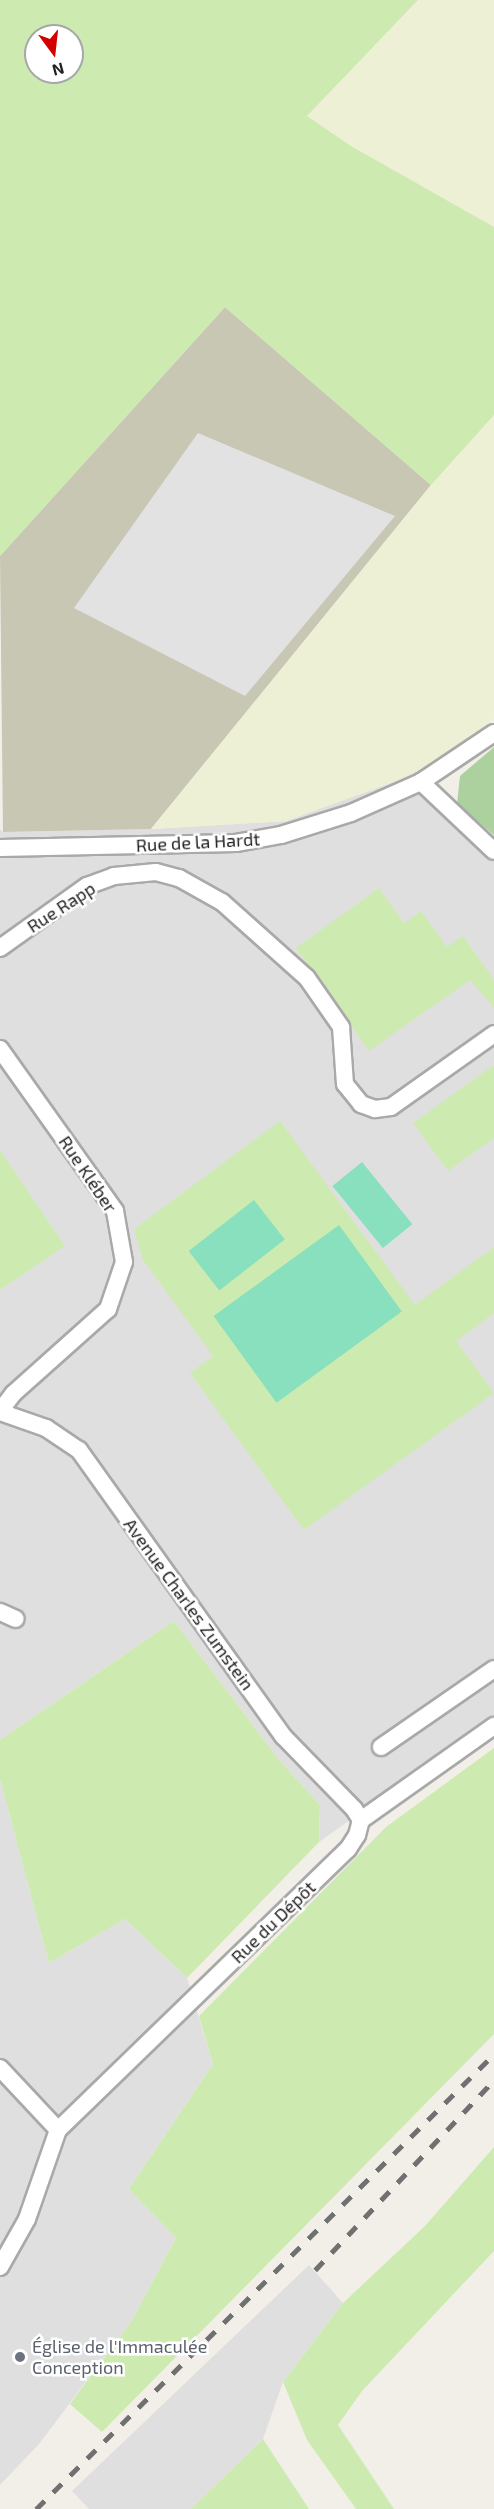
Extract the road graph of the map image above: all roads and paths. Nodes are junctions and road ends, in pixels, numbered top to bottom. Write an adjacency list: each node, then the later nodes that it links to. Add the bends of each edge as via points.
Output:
1 (494, 733): 2 (street, Rue de la Hardt)
2 (421, 782): 3 (street, Rue de la Hardt, via 351,813 256,841); 4 (street)
3 (0, 848)
4 (494, 851)
5 (0, 948): 6 (street, Rue Rapp, via 87,886 143,871 192,883 254,926 271,950 307,978 341,1028 345,1084 361,1104 375,1109 391,1107)
6 (494, 1034)
7 (0, 1049): 8 (street, Rue Kléber, via 115,1211 124,1263 108,1309 13,1394)
8 (0, 1411): 14 (street, Avenue Charles Zumstein, via 46,1428 79,1450 283,1737)
9 (0, 1612): 10 (street)
10 (16, 1619)
11 (494, 1669): 13 (street)
12 (494, 1726): 14 (street)
13 (381, 1747)
14 (361, 1820): 16 (street, Rue du Dépôt, via 348,1849)
15 (0, 2068): 16 (street)
16 (57, 2130): 17 (street, via 27,2219)
17 (0, 2267)

